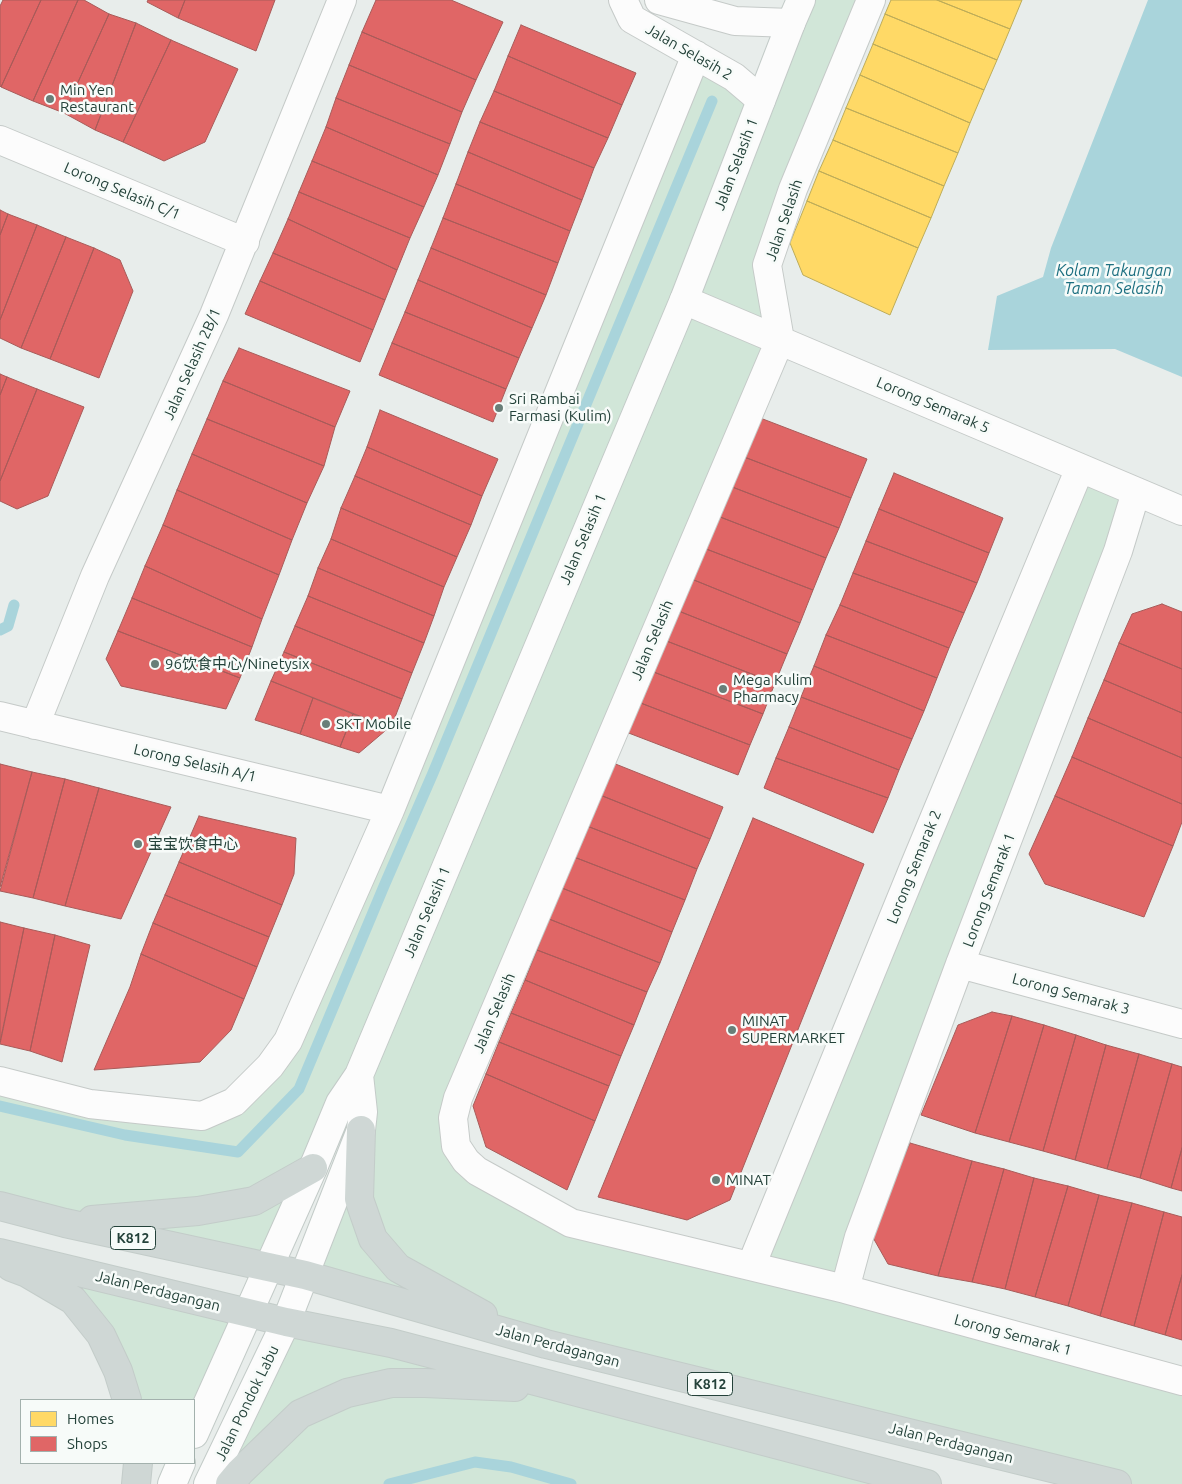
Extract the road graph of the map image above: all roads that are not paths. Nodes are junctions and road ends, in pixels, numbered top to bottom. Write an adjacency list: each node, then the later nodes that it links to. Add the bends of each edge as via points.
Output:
1 (342, 0): 9 (street, Jalan Selasih 2B/1)
2 (623, 0): 6 (street, Jalan Selasih 2, via 632,19)
3 (659, 0): 5 (street, Jalan Selasih 2, via 735,21)
4 (871, 0): 11 (street, Jalan Selasih, via 793,189 767,264)
5 (796, 11): 7 (street, Jalan Selasih 1)
6 (696, 55): 7 (street, Jalan Selasih 2, via 734,77); 17 (street)
7 (761, 100): 10 (street, Jalan Selasih 1)
8 (0, 140): 9 (street, Lorong Selasih C/1)
9 (245, 242): 16 (street, Jalan Selasih 2B/1, via 95,576)
10 (684, 300): 11 (street, Lorong Semarak 5); 20 (street, Jalan Selasih 1)
11 (780, 340): 12 (street, Lorong Semarak 5); 26 (street, Jalan Selasih, via 452,1118 456,1146 478,1172)
12 (1080, 468): 13 (street, Lorong Semarak 5); 29 (street, Lorong Semarak 2)
13 (1136, 492): 14 (street, Lorong Semarak 5); 18 (street, Lorong Semarak 1, via 1118,551)
14 (1182, 511)
15 (0, 716): 16 (street, Lorong Selasih A/1)
16 (35, 725): 17 (street, Lorong Selasih A/1)
17 (390, 810): 21 (street, via 288,1041 270,1066 234,1102 202,1116 90,1104)
18 (960, 964): 19 (street, Lorong Semarak 3); 32 (street, Lorong Semarak 1, via 859,1237)
19 (1182, 1024)
20 (359, 1075): 22 (street, via 364,1112); 23 (street, Jalan Selasih 1, via 340,1103)
21 (0, 1081)
22 (362, 1130): 31 (street); 35 (main road, via 360,1199 374,1239 398,1268)
23 (313, 1168): 25 (main road, via 254,1201 226,1207); 30 (street, Jalan Selasih 1)
24 (0, 1206): 25 (main road, Jalan Perdagangan / K812)
25 (66, 1223): 30 (main road, Jalan Perdagangan / K812)
26 (571, 1223): 29 (street, Lorong Semarak 1)
27 (0, 1253): 33 (main road, Jalan Perdagangan)
28 (0, 1263): 38 (main road, via 27,1273 73,1300 101,1335)
29 (752, 1266): 32 (street, Lorong Semarak 1)
30 (267, 1268): 31 (main road, Jalan Perdagangan / K812); 33 (street, Jalan Selasih 1)
31 (305, 1276): 34 (street, Jalan Pondok Labu); 35 (main road, Jalan Perdagangan / K812)
32 (845, 1288): 36 (street, Lorong Semarak 1)
33 (247, 1313): 34 (main road, Jalan Perdagangan); 39 (street)
34 (286, 1322): 37 (main road, Jalan Perdagangan, via 391,1342); 44 (street, Jalan Pondok Labu)
35 (528, 1339): 47 (main road, Jalan Perdagangan / K812)
36 (1182, 1381)
37 (564, 1389): 45 (main road, via 391,1383 347,1393 300,1414); 46 (main road, Jalan Perdagangan)
38 (127, 1399)
39 (195, 1432)
40 (138, 1464): 42 (main road)
41 (181, 1464): 43 (street)
42 (136, 1484)
43 (172, 1484)
44 (208, 1484)
45 (230, 1484)
46 (928, 1484)
47 (1117, 1484)

